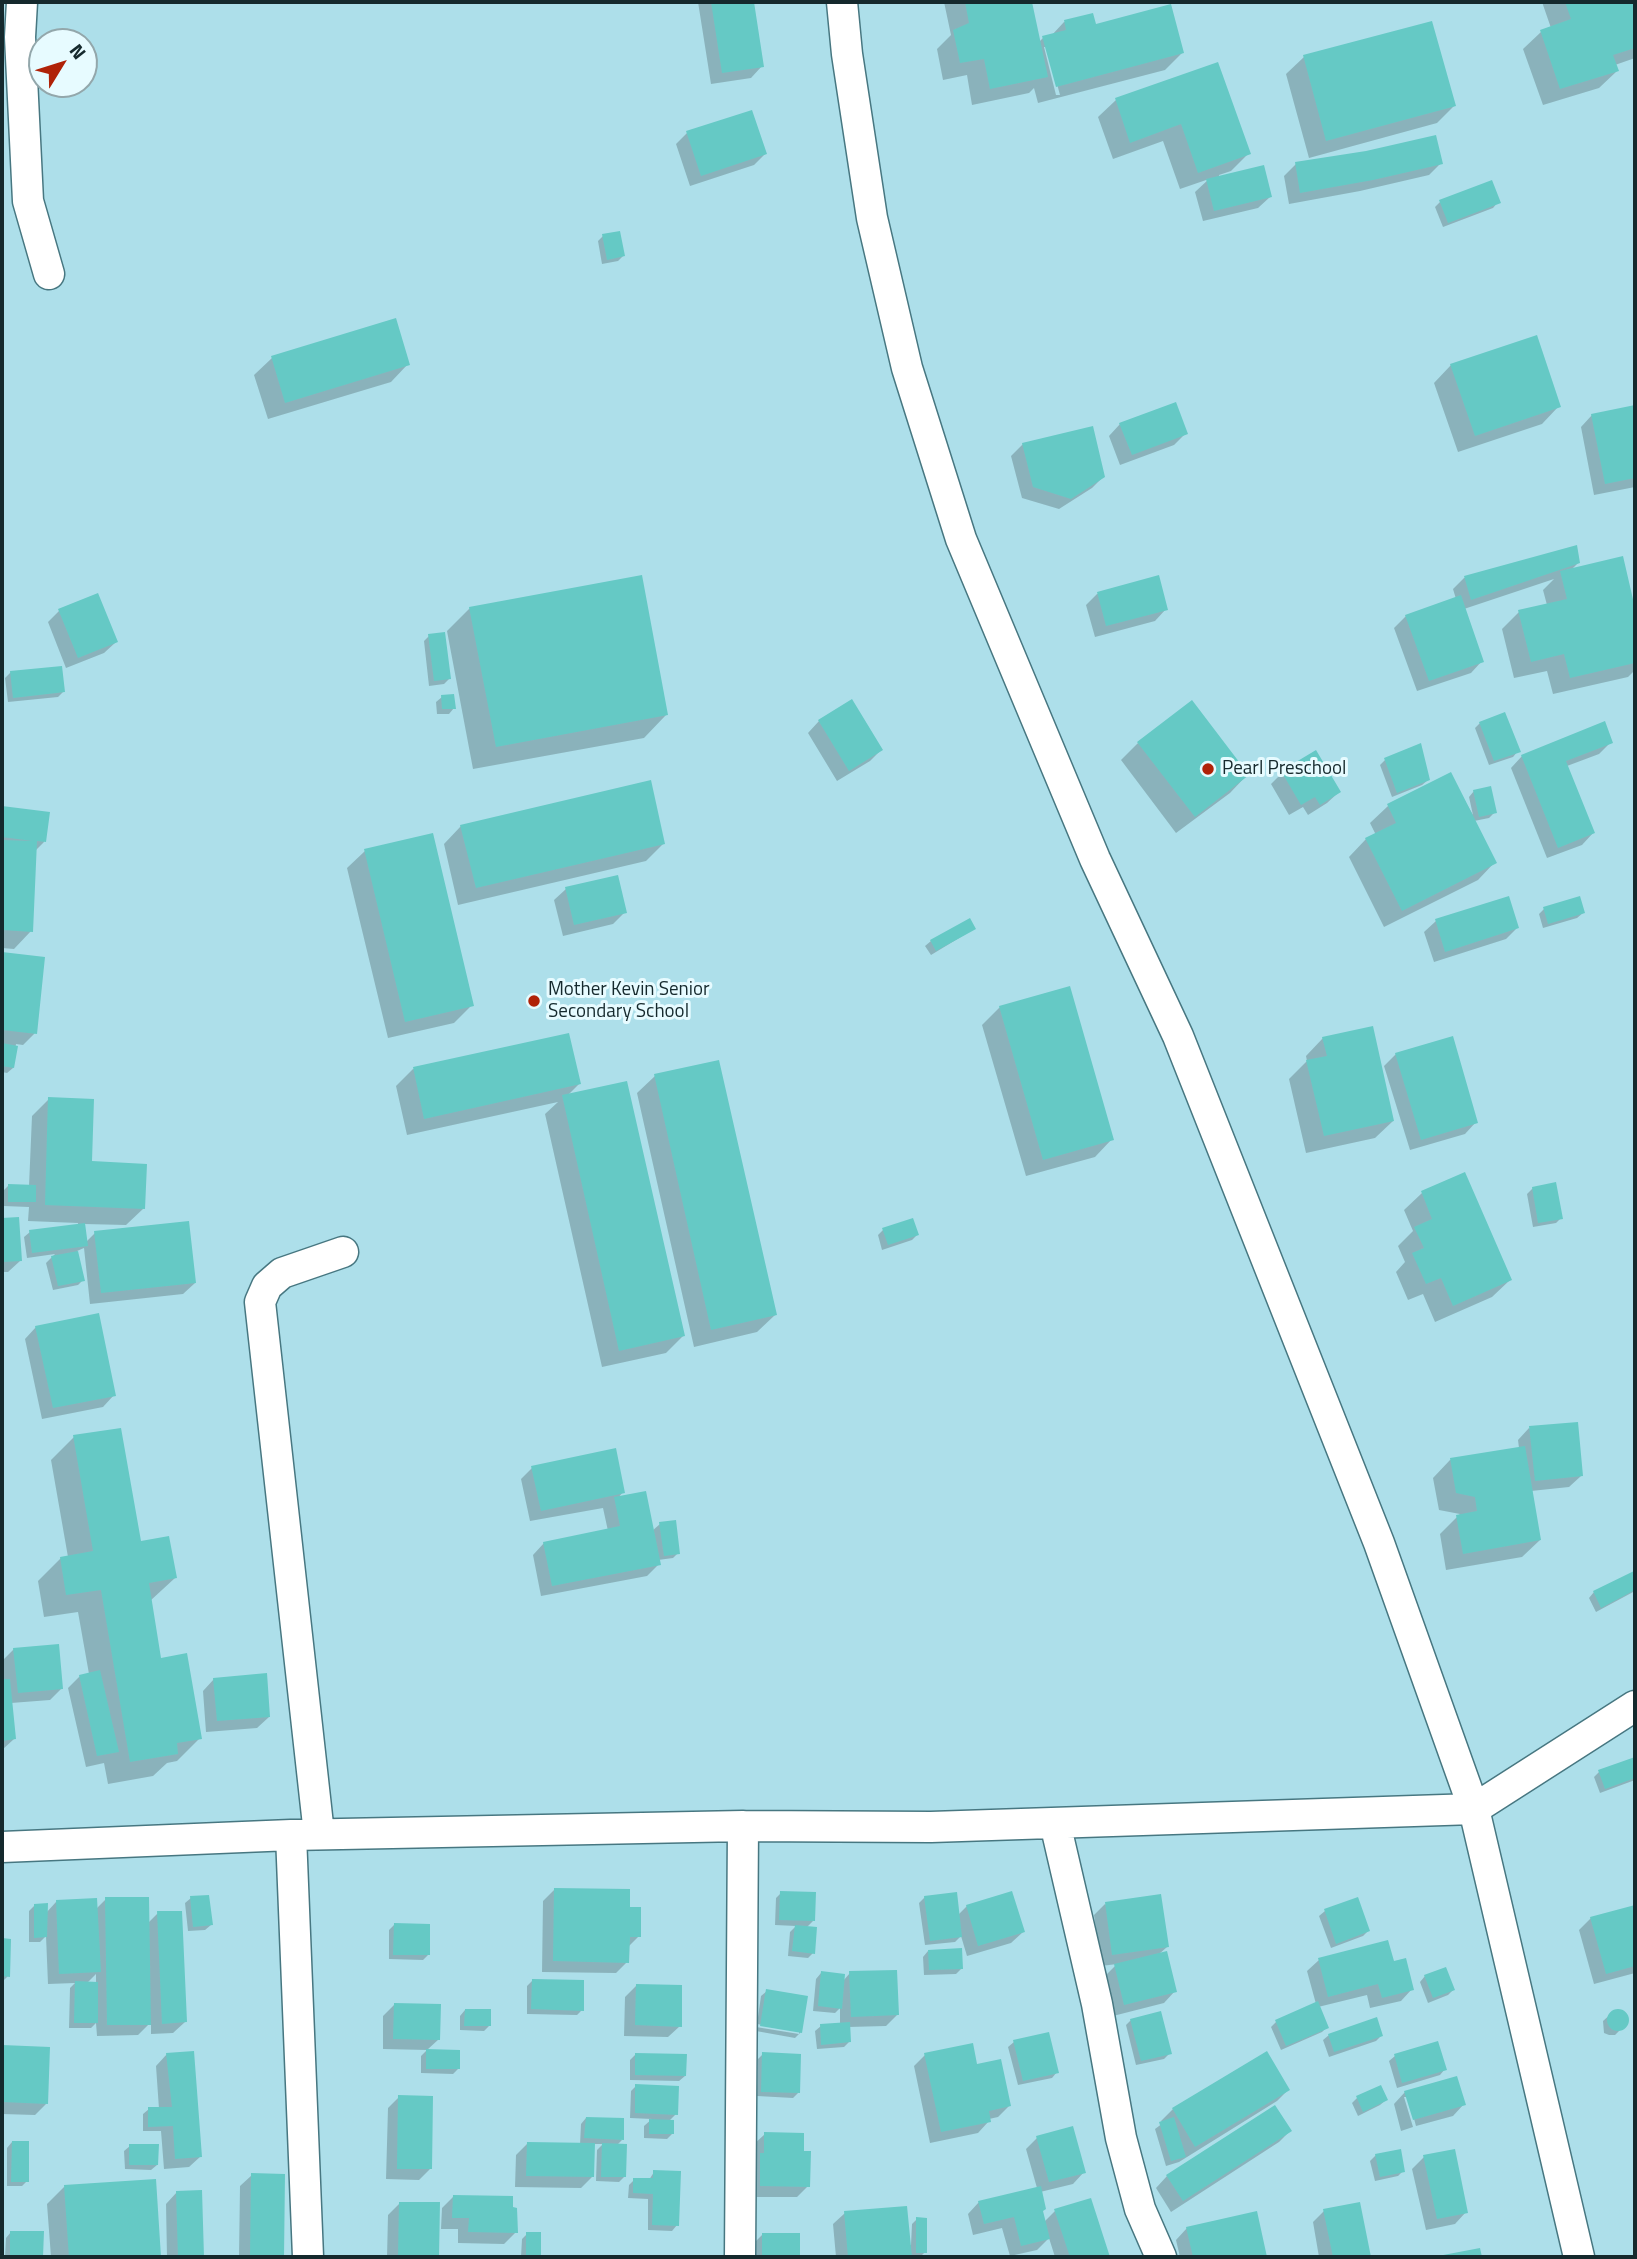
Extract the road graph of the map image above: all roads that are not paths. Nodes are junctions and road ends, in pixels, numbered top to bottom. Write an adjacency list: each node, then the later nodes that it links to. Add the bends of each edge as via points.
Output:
1 (22, 2): 3 (street, via 28,201)
2 (842, 2): 6 (street, via 872,218 907,368 961,539 1095,859 1188,1062 1379,1543)
3 (49, 274)
4 (342, 1252): 9 (street, via 282,1273 267,1286 260,1302)
5 (1635, 1706): 6 (street)
6 (1474, 1809): 7 (street); 14 (street)
7 (1055, 1823): 8 (street); 13 (street, via 1097,2004 1121,2138 1140,2209)
8 (743, 1826): 9 (street); 12 (street)
9 (305, 1834): 10 (street); 11 (street)
10 (2, 1847)
11 (308, 2257)
12 (740, 2257)
13 (1161, 2257)
14 (1579, 2257)

